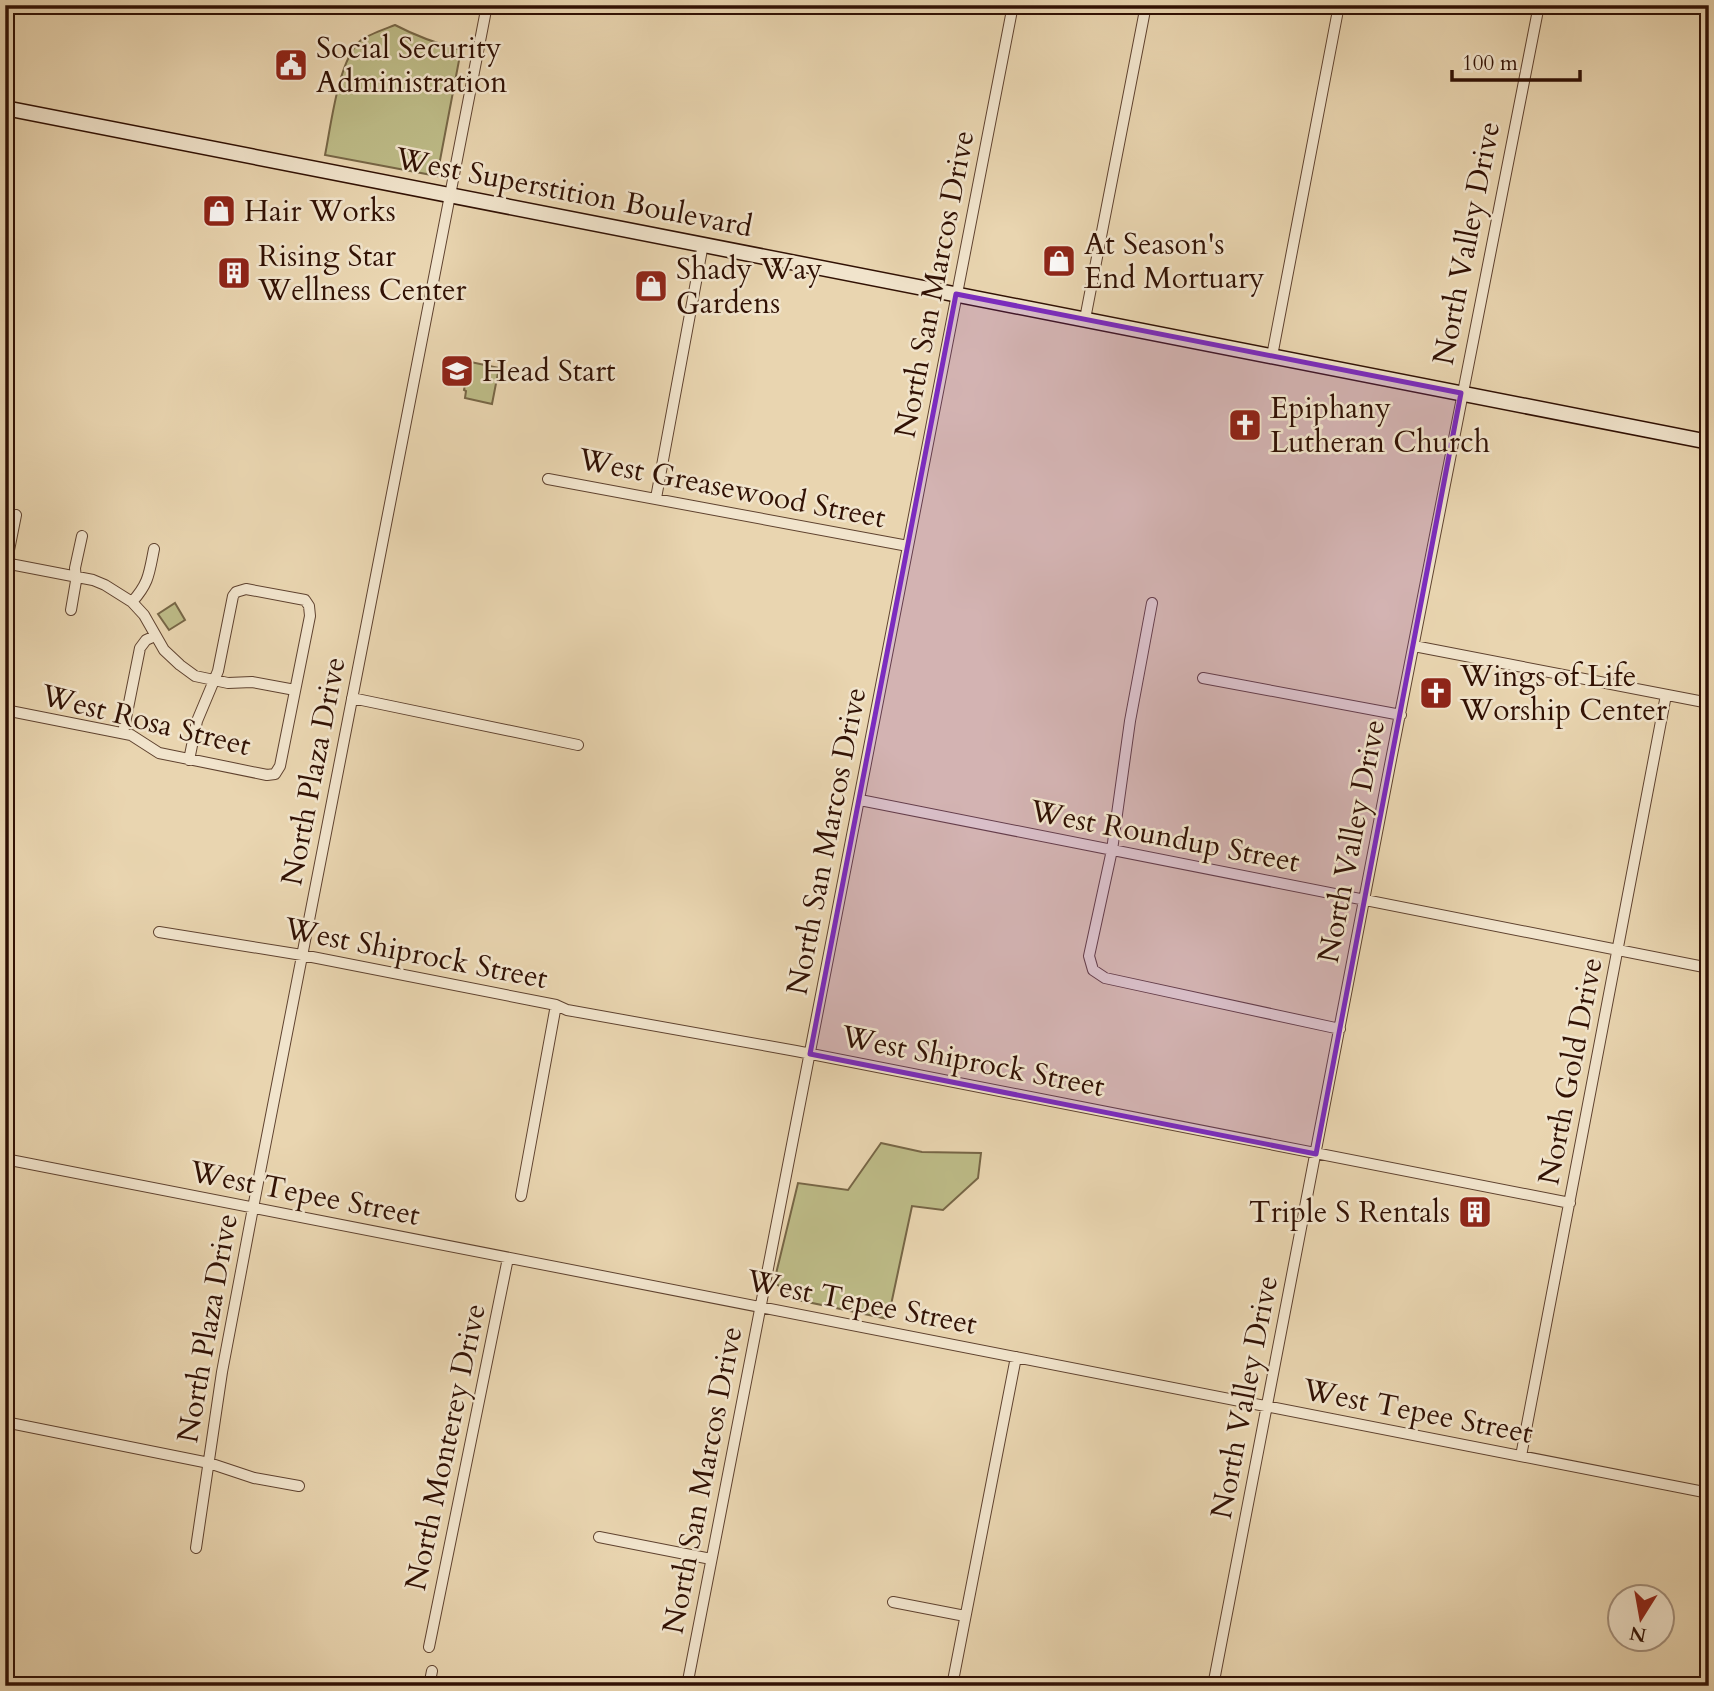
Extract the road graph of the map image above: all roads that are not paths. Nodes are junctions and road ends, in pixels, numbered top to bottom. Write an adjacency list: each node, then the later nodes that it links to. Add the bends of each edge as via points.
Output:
1 (487, 5): 7 (street, North Plaza Drive)
2 (1013, 5): 9 (street, North San Marcos Drive)
3 (1146, 5): 10 (street)
4 (1339, 5): 11 (street)
5 (1539, 5): 12 (street, North Valley Drive)
6 (5, 108): 7 (main road, West Superstition Boulevard)
7 (450, 194): 8 (main road, West Superstition Boulevard); 31 (street, North Plaza Drive)
8 (703, 244): 9 (main road, West Superstition Boulevard); 15 (street)
9 (956, 294): 10 (main road, West Superstition Boulevard); 18 (street, North San Marcos Drive)
10 (1085, 319): 11 (main road, West Superstition Boulevard)
11 (1272, 356): 12 (main road, West Superstition Boulevard)
12 (1461, 393): 13 (main road, West Superstition Boulevard); 26 (street, North Valley Drive)
13 (1709, 442)
14 (548, 479): 15 (street, West Greasewood Street)
15 (656, 498): 18 (street, West Greasewood Street)
16 (16, 515): 20 (street)
17 (82, 536): 21 (street)
18 (908, 546): 38 (street, North San Marcos Drive)
19 (154, 549): 22 (street, via 148,581)
20 (6, 565): 21 (street)
21 (76, 576): 22 (street, via 105,585); 24 (street)
22 (132, 603): 25 (street)
23 (1152, 603): 39 (street)
24 (71, 610)
25 (155, 636): 28 (street, via 180,665 195,676); 35 (street, via 140,648)
26 (1414, 646): 30 (street); 34 (street, North Valley Drive)
27 (1203, 678): 34 (street)
28 (214, 680): 29 (street); 29 (street, via 232,600 236,592 246,589 304,600 309,606); 37 (street, via 197,721)
29 (295, 690): 37 (street, West Rosa Street, via 275,774)
30 (1666, 695): 32 (street); 42 (street, North Gold Drive)
31 (352, 698): 36 (street); 43 (street, North Plaza Drive)
32 (1709, 703)
33 (5, 710): 35 (street, West Rosa Street)
34 (1401, 715): 40 (street, North Valley Drive)
35 (123, 733): 37 (street, West Rosa Street, via 159,753)
36 (578, 744)
37 (189, 760)
38 (860, 800): 39 (street, West Roundup Street); 47 (street, North San Marcos Drive)
39 (1112, 850): 40 (street, West Roundup Street); 46 (street, via 1089,956 1093,970 1105,978)
40 (1365, 900): 42 (street, West Roundup Street); 46 (street, North Valley Drive)
41 (159, 932): 43 (street, West Shiprock Street)
42 (1618, 950): 44 (street, West Roundup Street); 51 (street, North Gold Drive)
43 (302, 955): 45 (street, West Shiprock Street); 52 (street, North Plaza Drive)
44 (1709, 968)
45 (556, 1004): 47 (street, West Shiprock Street, via 567,1010); 50 (street)
46 (1340, 1029): 48 (street, North Valley Drive)
47 (810, 1054): 48 (street, West Shiprock Street); 54 (street, North San Marcos Drive)
48 (1316, 1154): 51 (street, West Shiprock Street); 56 (street, North Valley Drive)
49 (5, 1159): 52 (street, West Tepee Street)
50 (521, 1196)
51 (1570, 1203): 58 (street, North Gold Drive)
52 (253, 1208): 53 (street, West Tepee Street); 59 (street, North Plaza Drive)
53 (508, 1258): 54 (street, West Tepee Street); 67 (street, North Monterey Drive)
54 (761, 1307): 55 (street, West Tepee Street); 64 (street, North San Marcos Drive)
55 (1016, 1357): 56 (street, West Tepee Street); 66 (street)
56 (1267, 1407): 58 (street, West Tepee Street); 72 (street, North Valley Drive)
57 (5, 1423): 59 (street)
58 (1521, 1456): 61 (street, West Tepee Street)
59 (209, 1463): 60 (street); 63 (street, North Plaza Drive)
60 (299, 1486)
61 (1709, 1493)
62 (599, 1537): 64 (street)
63 (196, 1548)
64 (711, 1559): 70 (street, North San Marcos Drive)
65 (893, 1602): 66 (street)
66 (965, 1616): 71 (street)
67 (429, 1647)
68 (432, 1671): 69 (street)
69 (429, 1686)
70 (687, 1686)
71 (952, 1686)
72 (1213, 1686)

